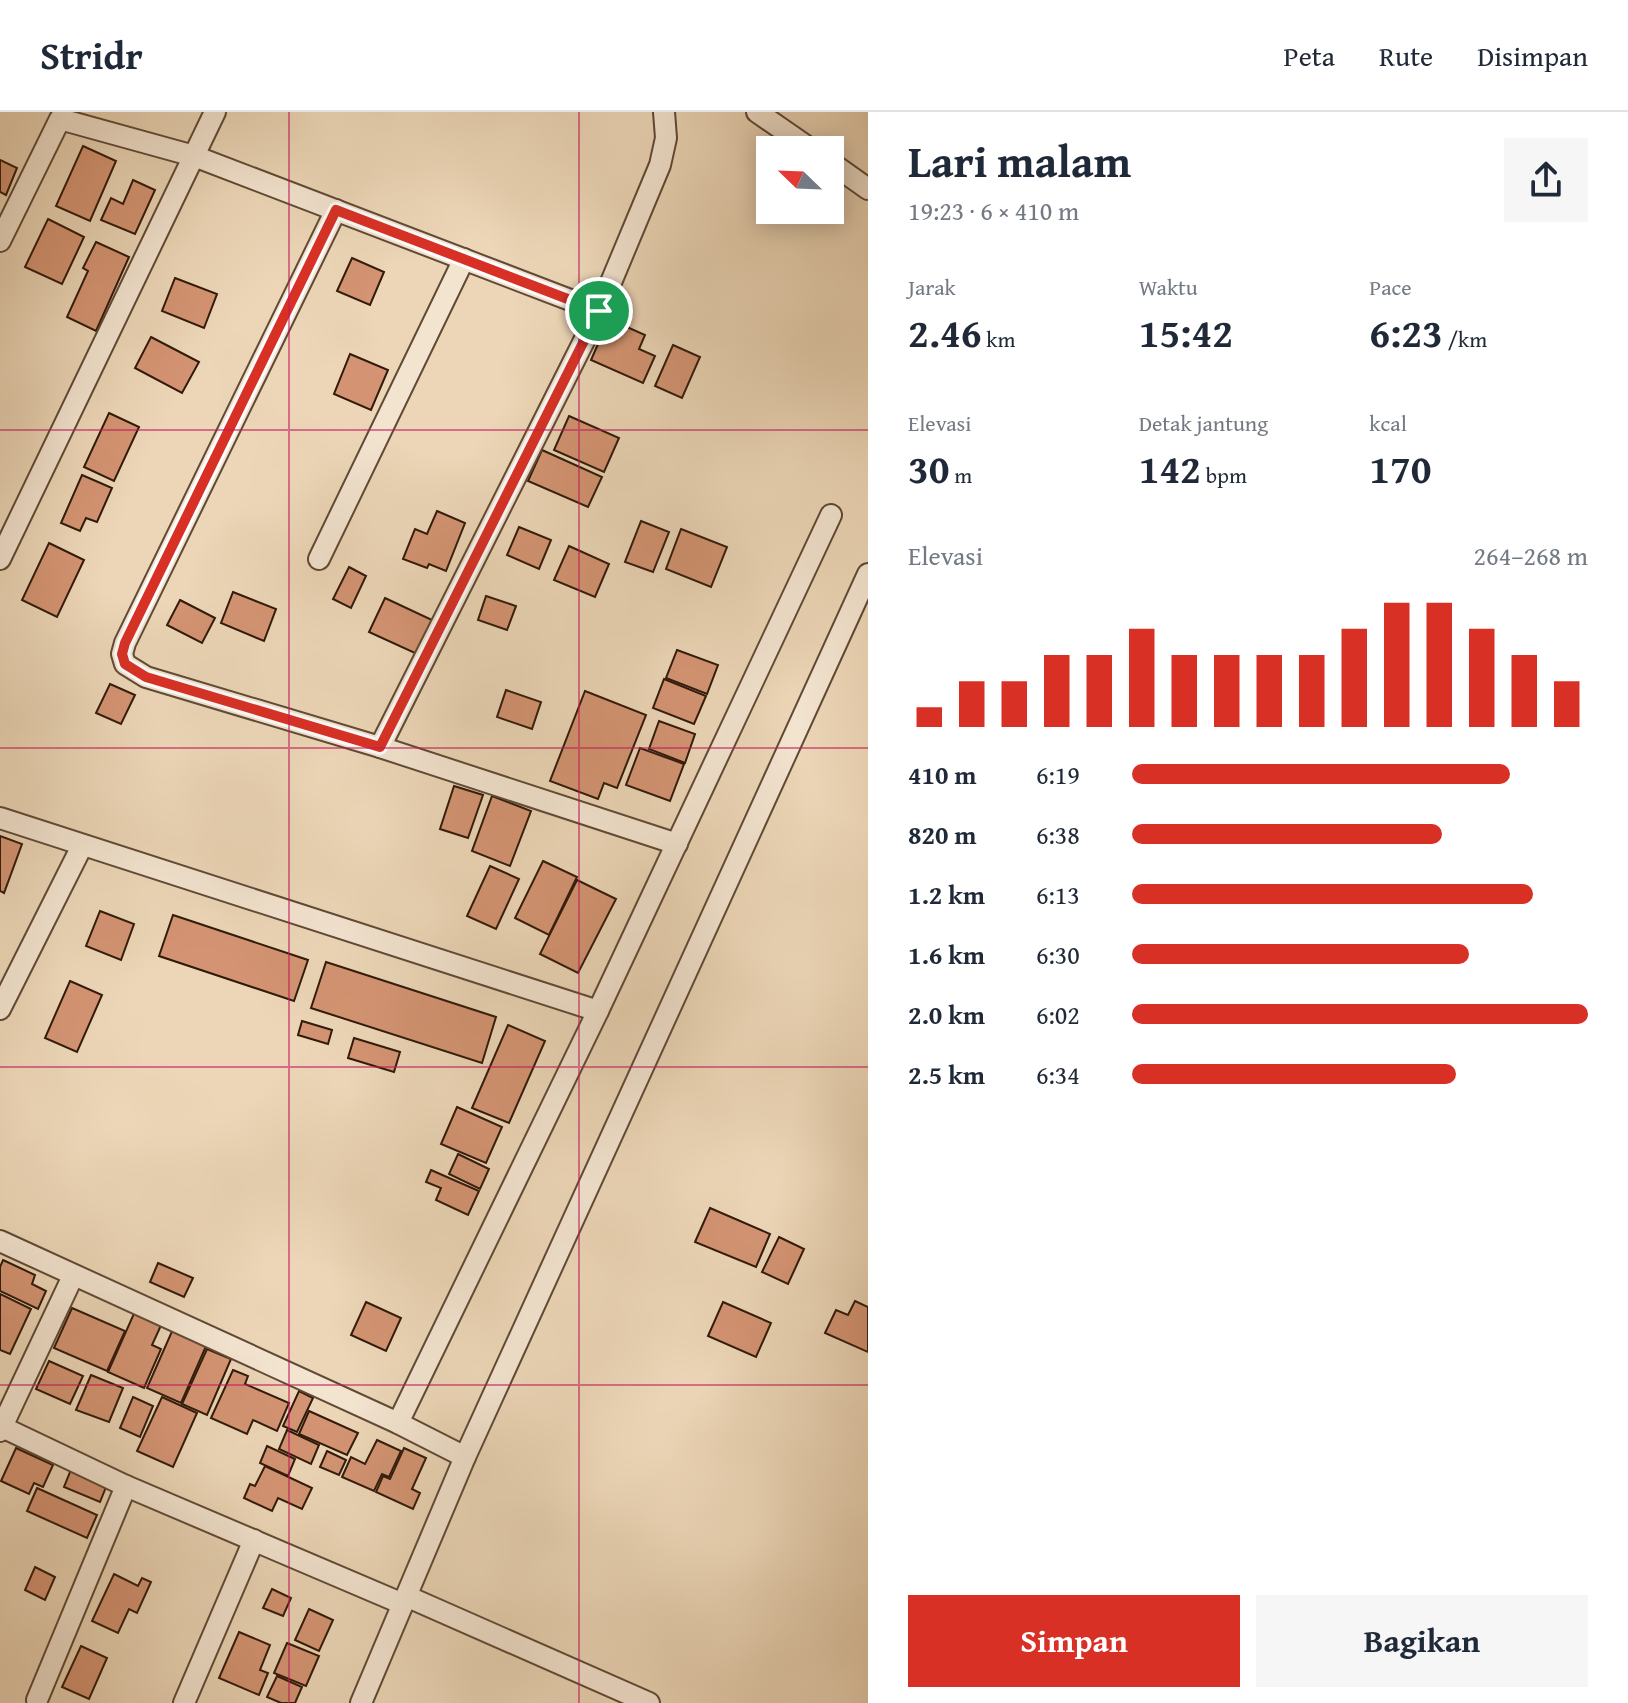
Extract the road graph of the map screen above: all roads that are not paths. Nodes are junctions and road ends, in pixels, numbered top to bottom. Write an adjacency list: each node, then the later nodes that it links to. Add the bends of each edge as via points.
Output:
1 (215, 112): 6 (street)
2 (664, 112): 12 (street, via 660,165)
3 (757, 112): 5 (street)
4 (62, 115): 6 (street); 10 (street)
5 (792, 136)
6 (194, 156): 9 (street); 14 (street)
7 (844, 172): 8 (street)
8 (868, 189)
9 (336, 210): 11 (street); 17 (street, via 122,654 125,664 146,677)
10 (0, 241)
11 (464, 259): 12 (street); 15 (street)
12 (599, 311): 17 (street)
13 (831, 515): 19 (street)
14 (0, 559)
15 (319, 559)
16 (868, 574): 27 (street)
17 (380, 747): 19 (street)
18 (0, 818): 20 (street)
19 (677, 844): 22 (street)
20 (82, 846): 21 (street); 22 (street)
21 (3, 996)
22 (598, 1011): 25 (street)
23 (0, 1241): 24 (street)
24 (73, 1276): 25 (street); 26 (street)
25 (398, 1423): 27 (street)
26 (1, 1429): 28 (street)
27 (465, 1457): 30 (street)
28 (126, 1486): 29 (street); 31 (street)
29 (254, 1540): 30 (street); 32 (street)
30 (404, 1600): 33 (street); 34 (street)
31 (37, 1700)
32 (184, 1703)
33 (361, 1703)
34 (649, 1703)

